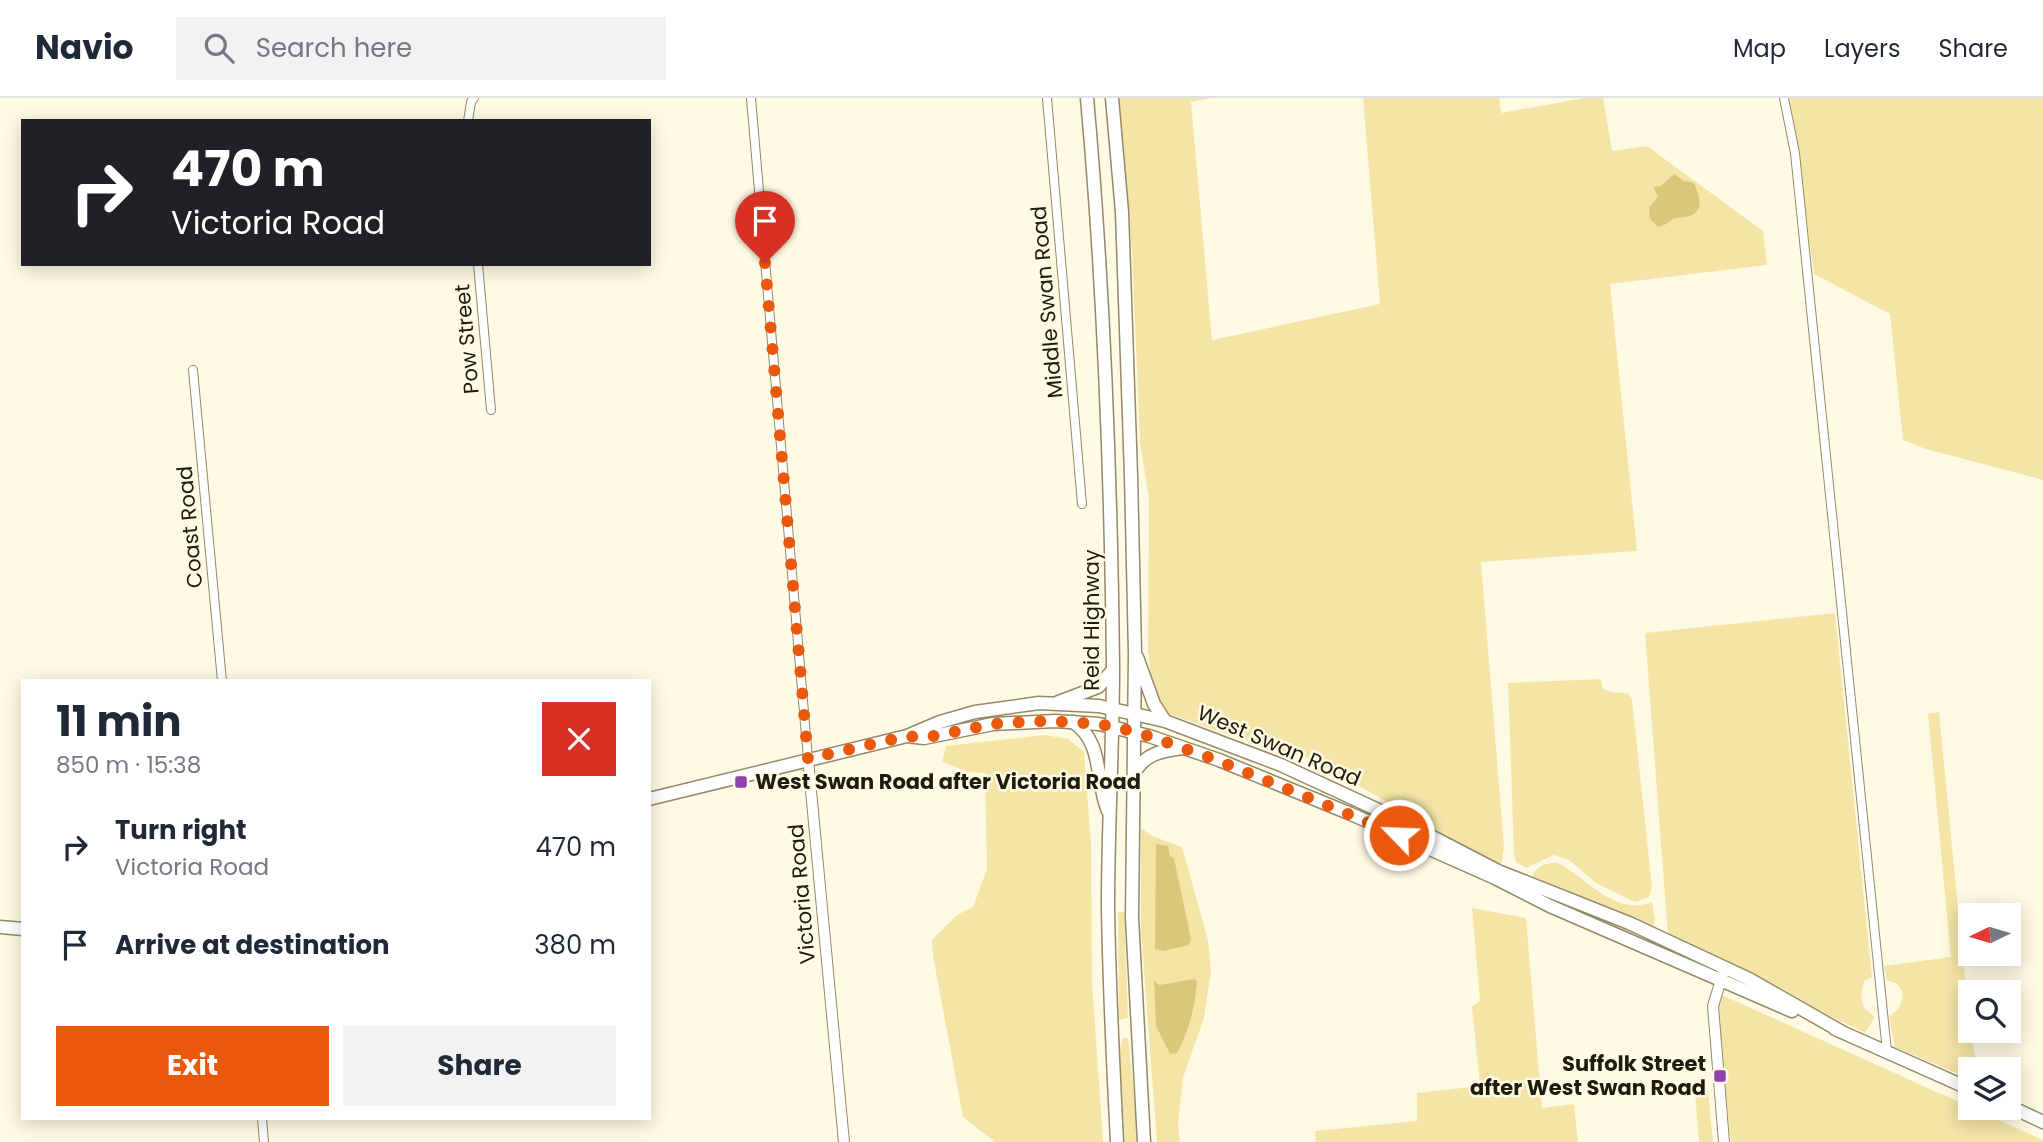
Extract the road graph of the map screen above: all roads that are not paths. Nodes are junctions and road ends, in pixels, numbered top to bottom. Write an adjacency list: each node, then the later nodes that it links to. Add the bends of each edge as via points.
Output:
1 (474, 98): 7 (street)
2 (751, 98): 24 (street, Victoria Road)
3 (1047, 98): 11 (street, Middle Swan Road)
4 (1087, 98): 13 (main road, Reid Highway, via 1108,419)
5 (1112, 98): 12 (main road, Reid Highway, via 1122,212)
6 (1784, 98): 31 (street, via 1795,153)
7 (468, 119)
8 (478, 266): 10 (street, Pow Street)
9 (193, 370): 14 (street, Coast Road)
10 (491, 410)
11 (1082, 504)
12 (1135, 653): 17 (main road, Reid Highway); 18 (main road)
13 (1113, 670): 15 (main road, via 1098,687); 16 (main road, Reid Highway)
14 (222, 679)
15 (1056, 703): 16 (main road, West Swan Road); 22 (main road, West Swan Road, via 975,712)
16 (1112, 709): 17 (main road, West Swan Road); 20 (main road, Reid Highway)
17 (1134, 714): 18 (main road, West Swan Road); 21 (main road, Reid Highway)
18 (1165, 721): 30 (main road, West Swan Road, via 1281,765 1498,871 1629,923)
19 (1073, 722): 20 (main road, West Swan Road); 22 (main road, West Swan Road, via 1018,722 924,738); 27 (main road, via 1084,729 1093,745 1101,794)
20 (1112, 726): 21 (main road, West Swan Road); 27 (main road, Reid Highway)
21 (1133, 732): 23 (main road, West Swan Road); 25 (main road, Reid Highway)
22 (907, 736): 24 (main road, West Swan Road)
23 (1183, 748): 25 (main road, via 1150,754); 30 (main road, West Swan Road, via 1351,814)
24 (808, 759): 26 (main road, West Swan Road); 37 (street, Victoria Road)
25 (1133, 774): 39 (main road, Reid Highway, via 1132,918)
26 (651, 798)
27 (1110, 815): 38 (main road, Reid Highway, via 1110,1005)
28 (0, 927): 29 (main road)
29 (21, 929)
30 (1723, 975): 31 (main road, West Swan Road); 40 (street, via 1713,1014)
31 (1887, 1052): 32 (main road, West Swan Road)
32 (1958, 1084)
33 (2021, 1112): 35 (main road)
34 (261, 1120): 36 (street)
35 (2043, 1122)
36 (264, 1142)
37 (844, 1142)
38 (1117, 1142)
39 (1144, 1142)
40 (1724, 1142)

